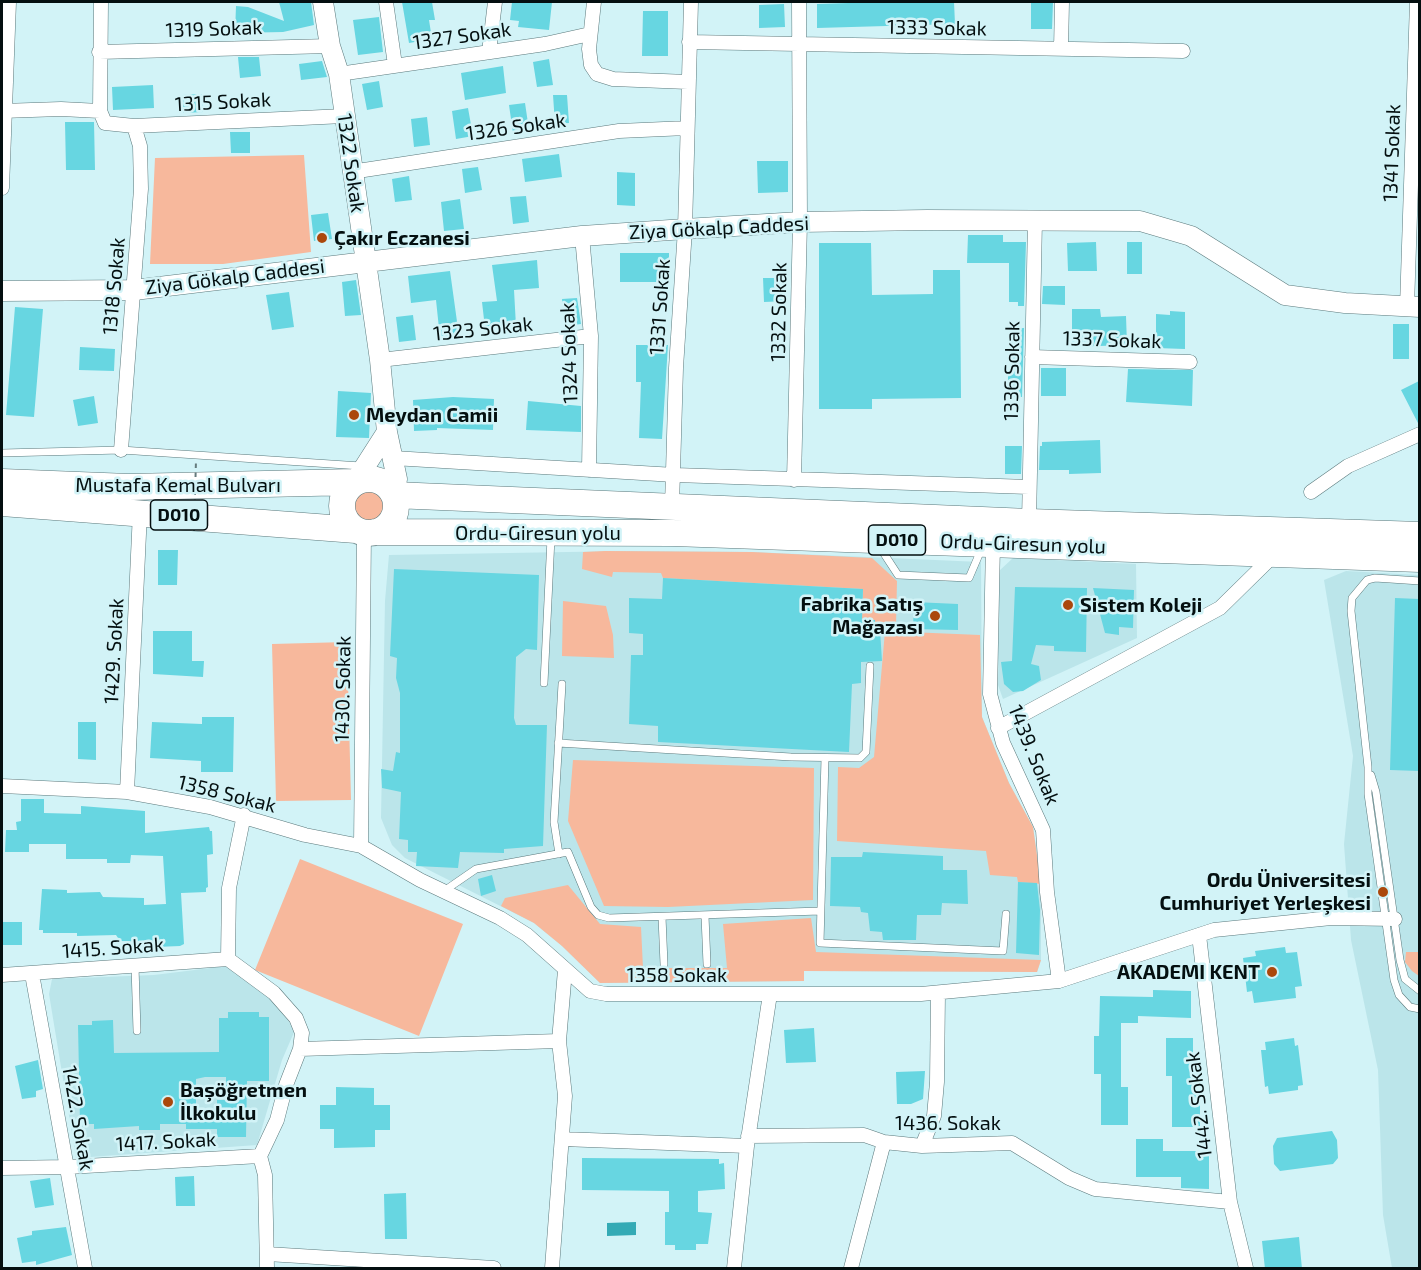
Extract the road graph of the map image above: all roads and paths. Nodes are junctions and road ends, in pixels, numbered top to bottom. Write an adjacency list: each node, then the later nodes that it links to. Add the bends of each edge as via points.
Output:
1 (9, 2): 23 (street)
2 (101, 2): 18 (street)
3 (323, 2): 14 (street, 1322 Sokak)
4 (386, 2): 20 (street)
5 (495, 2): 19 (street)
6 (594, 2): 11 (street)
7 (691, 2): 12 (street, 1331 Sokak)
8 (799, 2): 13 (street, 1332 Sokak)
9 (1062, 2): 16 (street)
10 (1417, 2): 15 (street, 1341 Sokak)
11 (590, 33): 19 (street, 1327 Sokak); 22 (street, via 591,65 597,74 613,79)
12 (689, 42): 13 (street, 1333 Sokak); 22 (street, 1331 Sokak)
13 (799, 45): 16 (street, 1333 Sokak); 31 (street, 1332 Sokak)
14 (330, 46): 18 (street, 1319 Sokak); 21 (street, 1322 Sokak)
15 (1418, 47): 37 (street, 1341 Sokak)
16 (1061, 49): 17 (street, 1333 Sokak)
17 (1184, 51)
18 (99, 52): 25 (street)
19 (489, 52): 20 (street, 1327 Sokak)
20 (396, 65): 21 (street, 1327 Sokak)
21 (339, 74): 24 (street, 1322 Sokak)
22 (688, 82): 27 (street, 1331 Sokak)
23 (3, 111): 25 (street, 1315 Sokak, via 62,109); 29 (street)
24 (344, 116): 26 (street, 1315 Sokak); 28 (street, 1322 Sokak)
25 (102, 117): 26 (street, 1315 Sokak)
26 (134, 126): 35 (street, 1318 Sokak, via 140,146 141,189)
27 (687, 128): 28 (street, 1326 Sokak, via 619,131); 32 (street, 1331 Sokak)
28 (351, 172): 34 (street, 1322 Sokak)
29 (2, 188)
30 (1035, 220): 31 (street, Ziya Gökalp Caddesi); 37 (street, Ziya Gökalp Caddesi, via 1140,221 1191,236 1285,295); 39 (street, 1336 Sokak)
31 (800, 222): 32 (street, Ziya Gökalp Caddesi); 51 (street, 1332 Sokak)
32 (685, 229): 33 (street, Ziya Gökalp Caddesi); 50 (street, 1331 Sokak, via 676,368)
33 (582, 236): 34 (street, Ziya Gökalp Caddesi); 38 (street, 1324 Sokak)
34 (366, 261): 35 (street, Ziya Gökalp Caddesi); 40 (street, 1322 Sokak)
35 (134, 290): 36 (street, Ziya Gökalp Caddesi); 44 (street, 1318 Sokak)
36 (2, 291)
37 (1413, 307)
38 (591, 336): 40 (street, 1323 Sokak); 48 (street, 1324 Sokak)
39 (1032, 357): 41 (street, 1337 Sokak); 53 (street, 1336 Sokak)
40 (380, 360): 42 (street, 1322 Sokak)
41 (1190, 362)
42 (387, 432): 46 (street, 1322 Sokak); 49 (street)
43 (1419, 434): 54 (street, via 1348,466)
44 (121, 450): 45 (lane); 49 (lane)
45 (2, 453)
46 (393, 458): 48 (street); 55 (street, 1322 Sokak, via 397,479)
47 (196, 460): 60 (path, bridge)
48 (589, 470): 50 (street)
49 (361, 474): 52 (highway, Mustafa Kemal Bulvarı / D010, via 129,487); 55 (highway, via 387,485); 61 (highway, via 344,494 342,510 344,518)
50 (675, 475): 51 (street); 57 (street, 1331 Sokak)
51 (794, 480): 53 (street)
52 (2, 482)
53 (1029, 487): 59 (street, 1336 Sokak)
54 (1311, 492)
55 (394, 495): 57 (highway, Ordu-Giresun yolu / D010); 61 (highway, via 394,518 386,527)
56 (2, 503): 58 (highway, Mustafa Kemal Bulvarı / D010)
57 (672, 506): 59 (highway, Ordu-Giresun yolu / D010)
58 (140, 512): 61 (highway, Mustafa Kemal Bulvarı / D010); 76 (street, 1429. Sokak)
59 (1029, 522): 63 (highway, Ordu-Giresun yolu / D010)
60 (194, 531)
61 (365, 532): 62 (highway, Ordu-Giresun yolu / D010); 78 (street, 1430. Sokak)
62 (551, 533): 64 (highway, Ordu-Giresun yolu / D010); 70 (lane)
63 (1419, 535)
64 (874, 539): 65 (highway, Ordu-Giresun yolu / D010); 65 (lane, via 898,575 969,578)
65 (989, 543): 66 (highway, Ordu-Giresun yolu / D010); 72 (street, 1439. Sokak, via 988,669)
66 (1275, 554): 67 (highway, Ordu-Giresun yolu / D010); 72 (street, via 1220,608)
67 (1419, 559)
68 (1419, 581): 85 (lane, via 1367,580 1352,598 1350,611)
69 (870, 666): 74 (lane, via 866,752 856,759)
70 (544, 683)
71 (562, 684): 73 (lane)
72 (998, 728): 94 (street, 1439. Sokak, via 1043,831)
73 (558, 743): 74 (lane); 79 (lane, via 554,822)
74 (825, 758): 81 (lane)
75 (2, 786): 76 (street, 1358 Sokak)
76 (127, 792): 77 (street, 1358 Sokak)
77 (244, 815): 78 (street, 1358 Sokak, via 304,835); 87 (street, via 229,888)
78 (361, 846): 80 (street, 1358 Sokak)
79 (559, 854): 80 (lane, via 476,869); 84 (lane, via 568,852 586,898 598,915)
80 (444, 891): 91 (street, 1358 Sokak, via 527,935)
81 (820, 911): 82 (lane, via 820,943 1003,951); 83 (lane)
82 (1006, 914)
83 (705, 916): 84 (lane); 89 (lane)
84 (662, 917): 88 (lane)
85 (1390, 918): 86 (street, 1358 Sokak, via 1263,923); 95 (lane, via 1405,979); 98 (lane, via 1394,980 1399,995 1410,1008)
86 (1198, 935): 94 (street, 1358 Sokak); 109 (street, 1442. Sokak)
87 (228, 959): 90 (street, 1415. Sokak); 101 (street, via 274,993 296,1018 302,1033)
88 (664, 964)
89 (707, 964)
90 (135, 966): 92 (street, 1415. Sokak); 99 (lane)
91 (565, 970): 97 (street, 1358 Sokak, via 590,991 606,994); 100 (street)
92 (32, 974): 93 (street, 1415. Sokak); 107 (street, 1422. Sokak)
93 (2, 975)
94 (1059, 981): 96 (street, 1358 Sokak)
95 (1419, 991)
96 (938, 993): 97 (street, 1358 Sokak); 105 (street, via 934,1116)
97 (770, 994): 103 (street)
98 (1419, 1009)
99 (137, 1031)
100 (559, 1041): 101 (street); 102 (street, via 565,1096)
101 (300, 1049): 106 (street)
102 (562, 1139): 103 (street, 1436. Sokak); 113 (street)
103 (748, 1141): 104 (street, 1436. Sokak, via 864,1135); 114 (street)
104 (884, 1142): 105 (street, 1436. Sokak); 115 (street, 1436. Sokak)
105 (922, 1146): 109 (street, 1436. Sokak, via 1012,1143 1095,1190)
106 (261, 1156): 107 (street, 1417. Sokak); 110 (street)
107 (68, 1167): 108 (street, 1417. Sokak); 111 (street, 1422. Sokak)
108 (2, 1168)
109 (1230, 1202): 116 (street, 1442. Sokak)
110 (267, 1261): 112 (street)
111 (85, 1269)
112 (494, 1269)
113 (552, 1269)
114 (734, 1269)
115 (851, 1269)
116 (1246, 1269)

